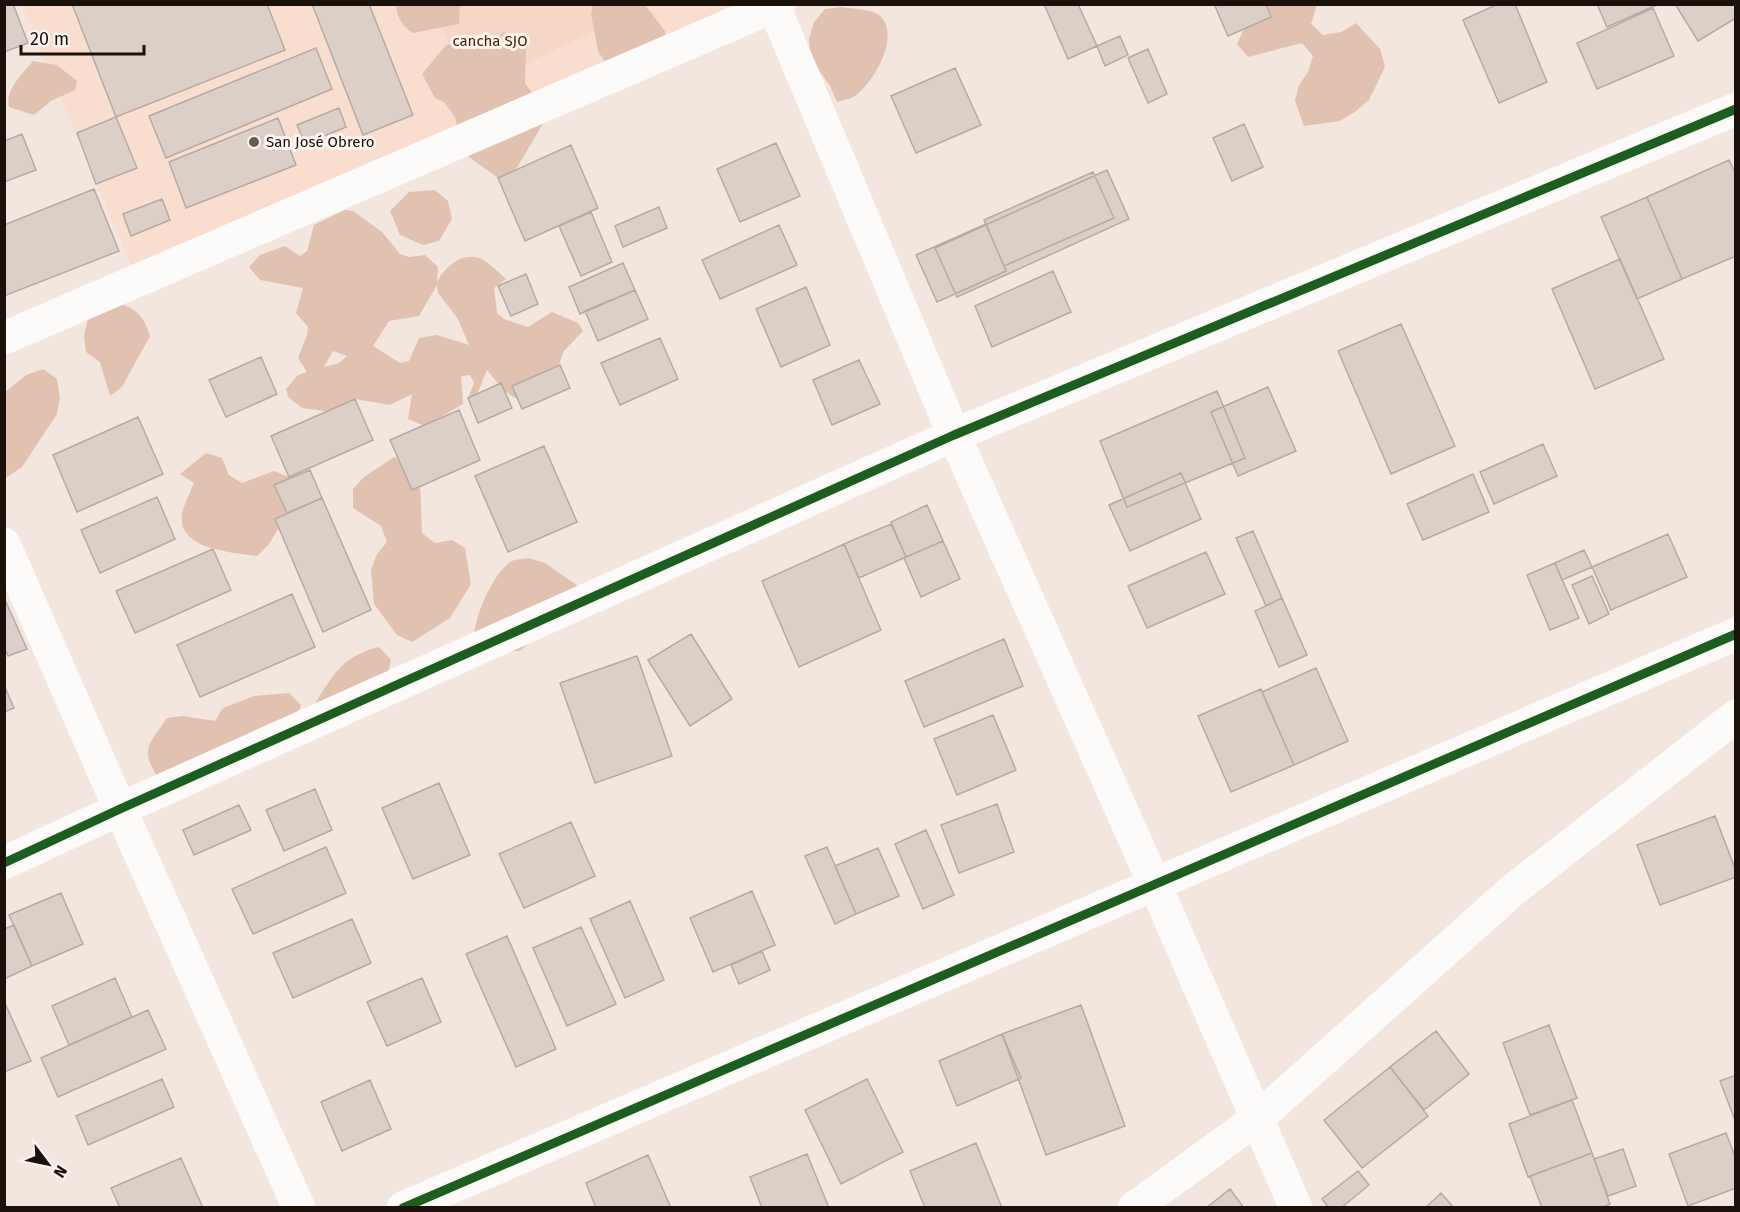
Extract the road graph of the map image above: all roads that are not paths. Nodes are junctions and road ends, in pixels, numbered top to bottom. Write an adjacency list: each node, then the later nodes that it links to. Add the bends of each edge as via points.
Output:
1 (775, 5): 3 (street); 4 (street)
2 (1736, 109): 4 (street)
3 (4, 338)
4 (954, 435): 8 (street); 10 (street)
5 (4, 544): 8 (street)
6 (1736, 634): 10 (street)
7 (1736, 716): 11 (street, via 1513,890)
8 (120, 809): 9 (street); 12 (street)
9 (4, 863)
10 (1155, 885): 11 (street); 13 (street)
11 (1258, 1118): 14 (street); 15 (street)
12 (299, 1208)
13 (403, 1208)
14 (1134, 1208)
15 (1296, 1208)

